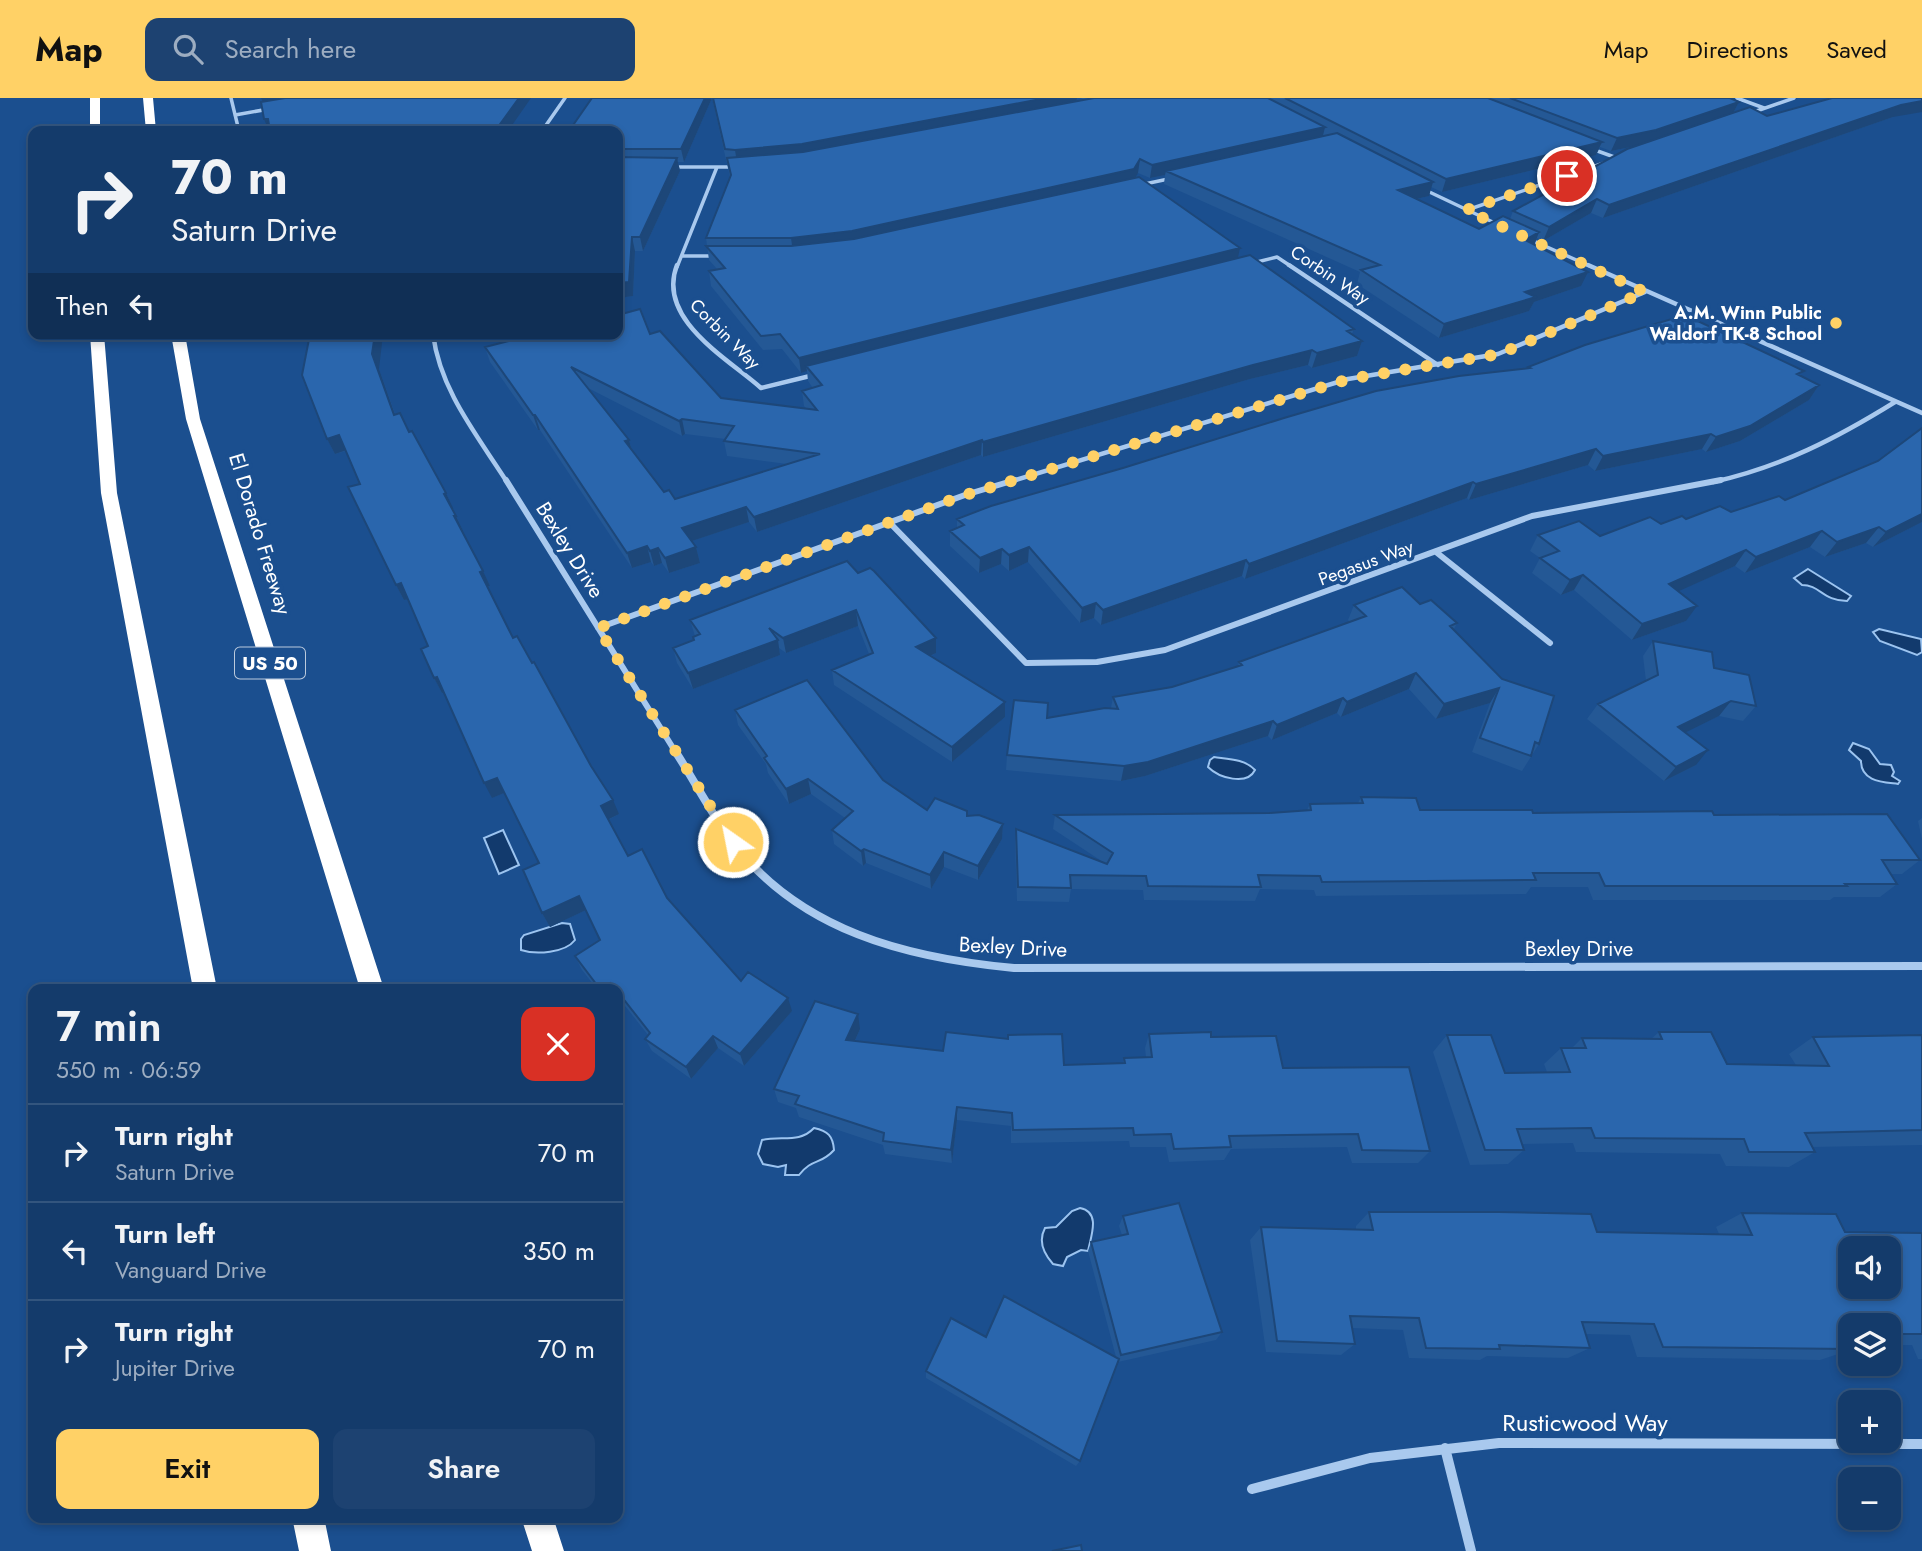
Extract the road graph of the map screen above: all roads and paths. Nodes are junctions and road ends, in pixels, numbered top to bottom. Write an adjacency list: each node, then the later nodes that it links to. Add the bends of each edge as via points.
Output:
1 (95, 98): 11 (highway)
2 (148, 98): 12 (highway)
3 (231, 98): 9 (street)
4 (565, 98): 14 (street)
5 (1737, 98): 8 (street)
6 (1794, 98): 8 (street)
7 (275, 108): 9 (street)
8 (1765, 108): 10 (street)
9 (235, 115): 13 (street)
10 (1743, 115)
11 (95, 126)
12 (151, 126)
13 (238, 126)
14 (545, 126)
15 (1581, 145): 17 (street)
16 (1628, 154): 17 (street)
17 (1617, 158): 24 (street)
18 (748, 166): 20 (street)
19 (668, 167): 20 (street)
20 (717, 167): 27 (street, Corbin Way)
21 (1181, 176): 23 (street)
22 (1410, 183): 24 (street)
23 (1130, 188)
24 (1466, 210): 25 (street)
25 (1503, 227)
26 (1527, 238): 30 (street)
27 (682, 256): 28 (street); 35 (street, Corbin Way, via 673,282 675,304 761,388)
28 (717, 256)
29 (1252, 263): 34 (street, Corbin Way, via 1277,257)
30 (1645, 292): 34 (street, via 1499,354); 36 (street)
31 (97, 340): 43 (highway, via 108,493)
32 (179, 340): 44 (highway, El Dorado Freeway / US 50, via 193,419)
33 (434, 340): 40 (street, Bexley Drive, via 446,383)
34 (1438, 365): 38 (street, via 1349,379)
35 (817, 374)
36 (1895, 402): 37 (street); 39 (street, Pegasus Way, via 1820,446 1769,467 1708,483 1578,504)
37 (1922, 413)
38 (889, 522): 39 (street, Pegasus Way, via 1026,663 1097,662 1165,650); 40 (street)
39 (1436, 552): 41 (street)
40 (598, 628): 42 (street, Bexley Drive, via 731,840 752,866 778,891 821,919 884,947 927,958 1014,968)
41 (1550, 643)
42 (1922, 966)
43 (204, 984)
44 (370, 984)
45 (1922, 1444): 46 (street, Rusticwood Way, via 1499,1443)
46 (1445, 1448): 47 (street, Rusticwood Way, via 1370,1458); 52 (street)
47 (1252, 1489)
48 (309, 1523): 50 (highway)
49 (539, 1523): 51 (highway)
50 (315, 1551)
51 (548, 1551)
52 (1471, 1551)

